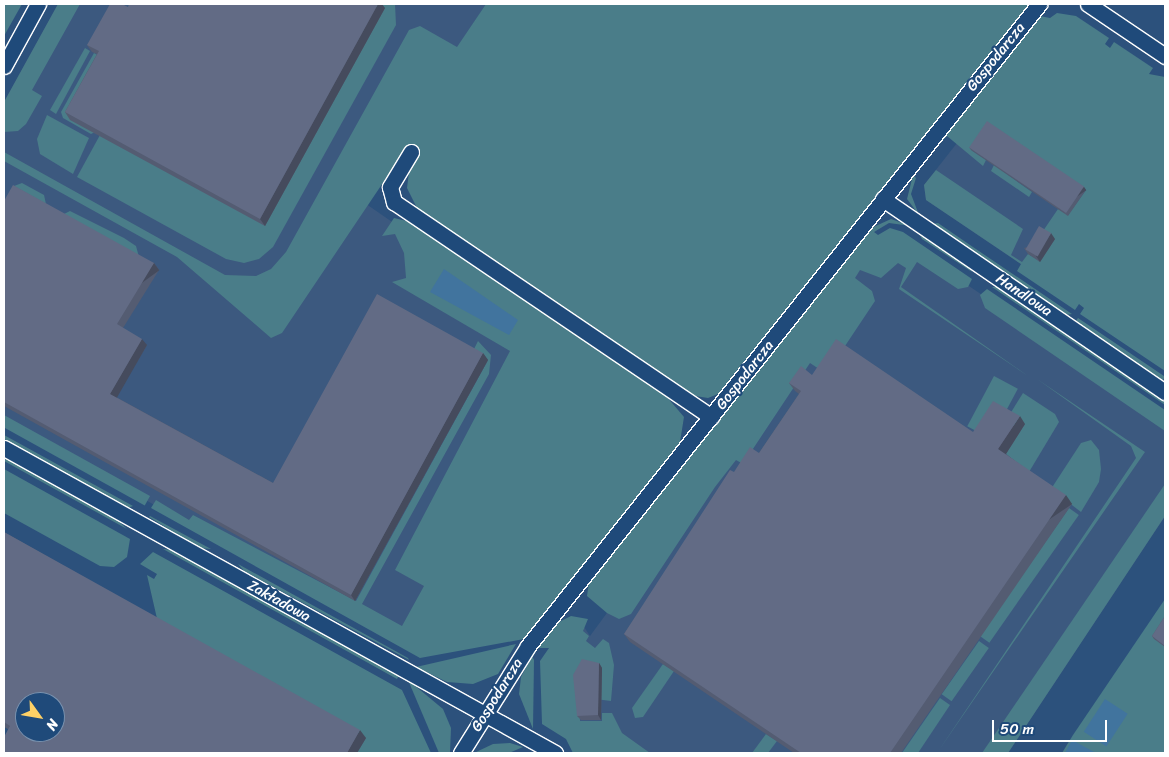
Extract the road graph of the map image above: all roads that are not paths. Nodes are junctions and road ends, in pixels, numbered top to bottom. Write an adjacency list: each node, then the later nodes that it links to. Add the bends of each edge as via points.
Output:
1 (38, 4): 5 (street)
2 (1039, 4): 7 (street, Gospodarcza)
3 (1088, 4): 4 (street)
4 (1165, 56)
5 (4, 66)
6 (411, 152): 9 (street, via 390,187 394,202)
7 (883, 199): 8 (street, Handlowa); 9 (street, Gospodarcza)
8 (1165, 392)
9 (711, 417): 11 (street, Gospodarcza, via 528,646)
10 (4, 448): 11 (street, Zakładowa)
11 (484, 714): 12 (street, Gospodarcza); 13 (street, Zakładowa)
12 (461, 753)
13 (555, 753)

